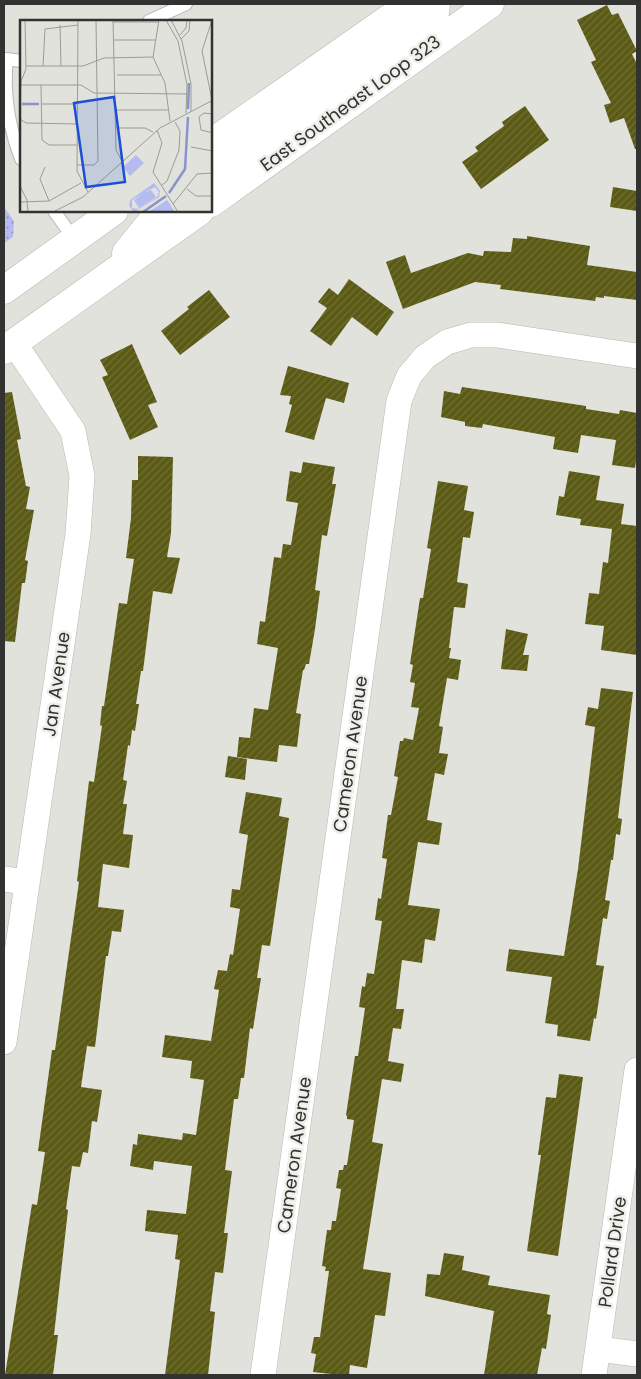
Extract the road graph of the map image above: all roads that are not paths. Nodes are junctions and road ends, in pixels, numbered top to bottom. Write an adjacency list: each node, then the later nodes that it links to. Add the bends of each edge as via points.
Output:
1 (186, 4): 5 (lane)
2 (410, 4): 8 (highway)
3 (436, 4): 10 (highway, via 431,17)
4 (490, 4): 11 (highway, East Southeast Loop 323)
5 (151, 20)
6 (6, 59): 7 (lane); 9 (lane, via 5,91)
7 (20, 61)
8 (212, 142)
9 (20, 156)
10 (212, 173)
11 (212, 202)
12 (55, 212): 16 (lane)
13 (113, 212): 16 (highway)
14 (159, 212): 17 (highway)
15 (199, 212): 17 (highway)
16 (74, 239): 18 (highway)
17 (105, 279): 19 (highway)
18 (4, 290)
19 (9, 346): 21 (street, Jan Avenue, via 73,431 82,476 78,534)
20 (637, 356): 26 (street, Cameron Avenue, via 497,335 471,335 447,342 425,357 409,376 399,401)
21 (16, 881): 22 (street, Jan Avenue)
22 (4, 1042)
23 (637, 1070): 24 (street, Pollard Drive)
24 (598, 1349): 25 (street); 27 (street, Pollard Drive)
25 (637, 1354)
26 (263, 1375)
27 (594, 1375)

